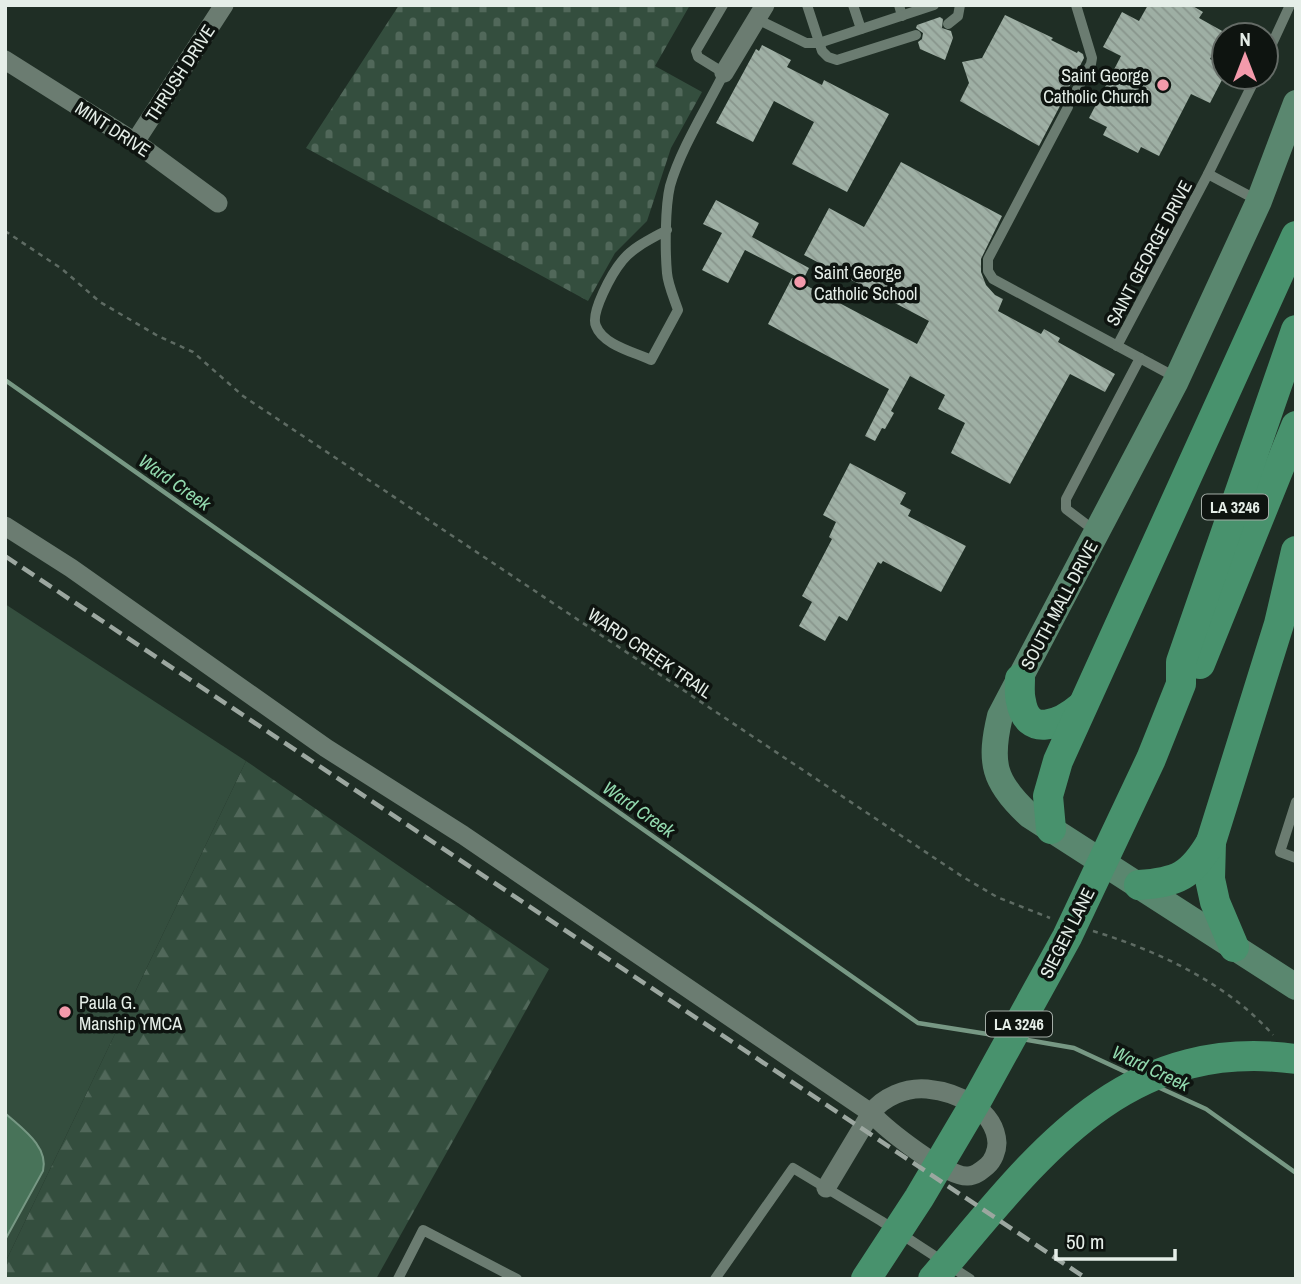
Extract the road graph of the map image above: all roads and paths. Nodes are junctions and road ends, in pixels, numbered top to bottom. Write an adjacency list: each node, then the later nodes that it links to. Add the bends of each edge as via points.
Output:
1 (224, 5): 22 (street, THRUSH DRIVE)
2 (723, 5): 17 (lane, via 696,51)
3 (807, 5): 15 (lane)
4 (853, 5): 13 (lane)
5 (933, 5): 9 (lane)
6 (960, 5): 11 (lane, via 958,16)
7 (1078, 6): 19 (lane, via 1091,64)
8 (1290, 7): 12 (lane)
9 (901, 10): 13 (lane)
10 (761, 12): 15 (lane, via 806,43); 17 (street)
11 (948, 24)
12 (1280, 28)
13 (862, 29): 15 (lane)
14 (916, 34): 15 (lane, via 837,60 828,57)
15 (819, 43)
16 (5, 60): 22 (street, MINT DRIVE)
17 (724, 73): 26 (lane, via 674,177)
18 (1249, 91): 23 (lane, SAINT GEORGE DRIVE)
19 (1073, 97)
20 (1296, 103): 24 (street, SOUTH MALL DRIVE)
21 (1068, 107): 30 (lane, via 988,259 988,271 993,279)
22 (135, 142): 25 (street, MINT DRIVE)
23 (1208, 174): 24 (lane, SAINT GEORGE DRIVE); 30 (lane, SAINT GEORGE DRIVE)
24 (1259, 201): 32 (street, SOUTH MALL DRIVE)
25 (218, 203)
26 (667, 230): 26 (lane, via 667,274 678,310 651,360 607,340 596,327 594,313 622,261)
27 (5, 231): 45 (path, WARD CREEK TRAIL, via 71,275 100,302 193,352 243,396 963,877)
28 (1296, 236): 39 (main road)
29 (1296, 330): 38 (main road, SIEGEN LANE / LA 3246, via 1181,662)
30 (1117, 346): 31 (lane)
31 (1140, 358): 32 (lane); 35 (lane, via 1066,499 1066,509)
32 (1178, 378): 35 (street, SOUTH MALL DRIVE)
33 (1296, 426): 38 (main road, SIEGEN LANE / LA 3246, via 1198,670)
34 (5, 526): 52 (street, via 326,748 463,835)
35 (1097, 533): 37 (street, SOUTH MALL DRIVE)
36 (1296, 551): 42 (main road, via 1279,624)
37 (1020, 679): 39 (main road, via 1026,716 1038,725 1053,725); 41 (street, SOUTH MALL DRIVE, via 1000,716 993,744 996,768 1009,796)
38 (1181, 684): 57 (main road, SIEGEN LANE / LA 3246, via 1152,759 1067,937 919,1198)
39 (1081, 708): 41 (main road, via 1048,796)
40 (1295, 808): 43 (lane, via 1280,852)
41 (1051, 829): 44 (street, SOUTH MALL DRIVE)
42 (1212, 842): 44 (main road, via 1187,874 1166,883); 47 (main road, via 1210,878 1215,902)
43 (1296, 858)
44 (1139, 885): 47 (street, SOUTH MALL DRIVE)
45 (1049, 918)
46 (1087, 929): 51 (path, via 1172,961 1234,1000)
47 (1234, 947): 49 (street, SOUTH MALL DRIVE)
48 (1296, 964): 49 (street)
49 (1265, 967): 50 (street, SOUTH MALL DRIVE)
50 (1296, 987)
51 (1287, 1051): 58 (main road, via 1177,1067 1119,1092 1050,1146)
52 (871, 1113): 52 (street, via 889,1131 958,1175 980,1172 997,1148 991,1123 975,1105 957,1096 916,1088 891,1096); 53 (street)
53 (826, 1188): 56 (lane, via 793,1168); 59 (lane)
54 (398, 1279): 55 (lane, via 423,1230)
55 (517, 1279)
56 (715, 1279)
57 (866, 1279)
58 (933, 1279)
59 (970, 1279)

